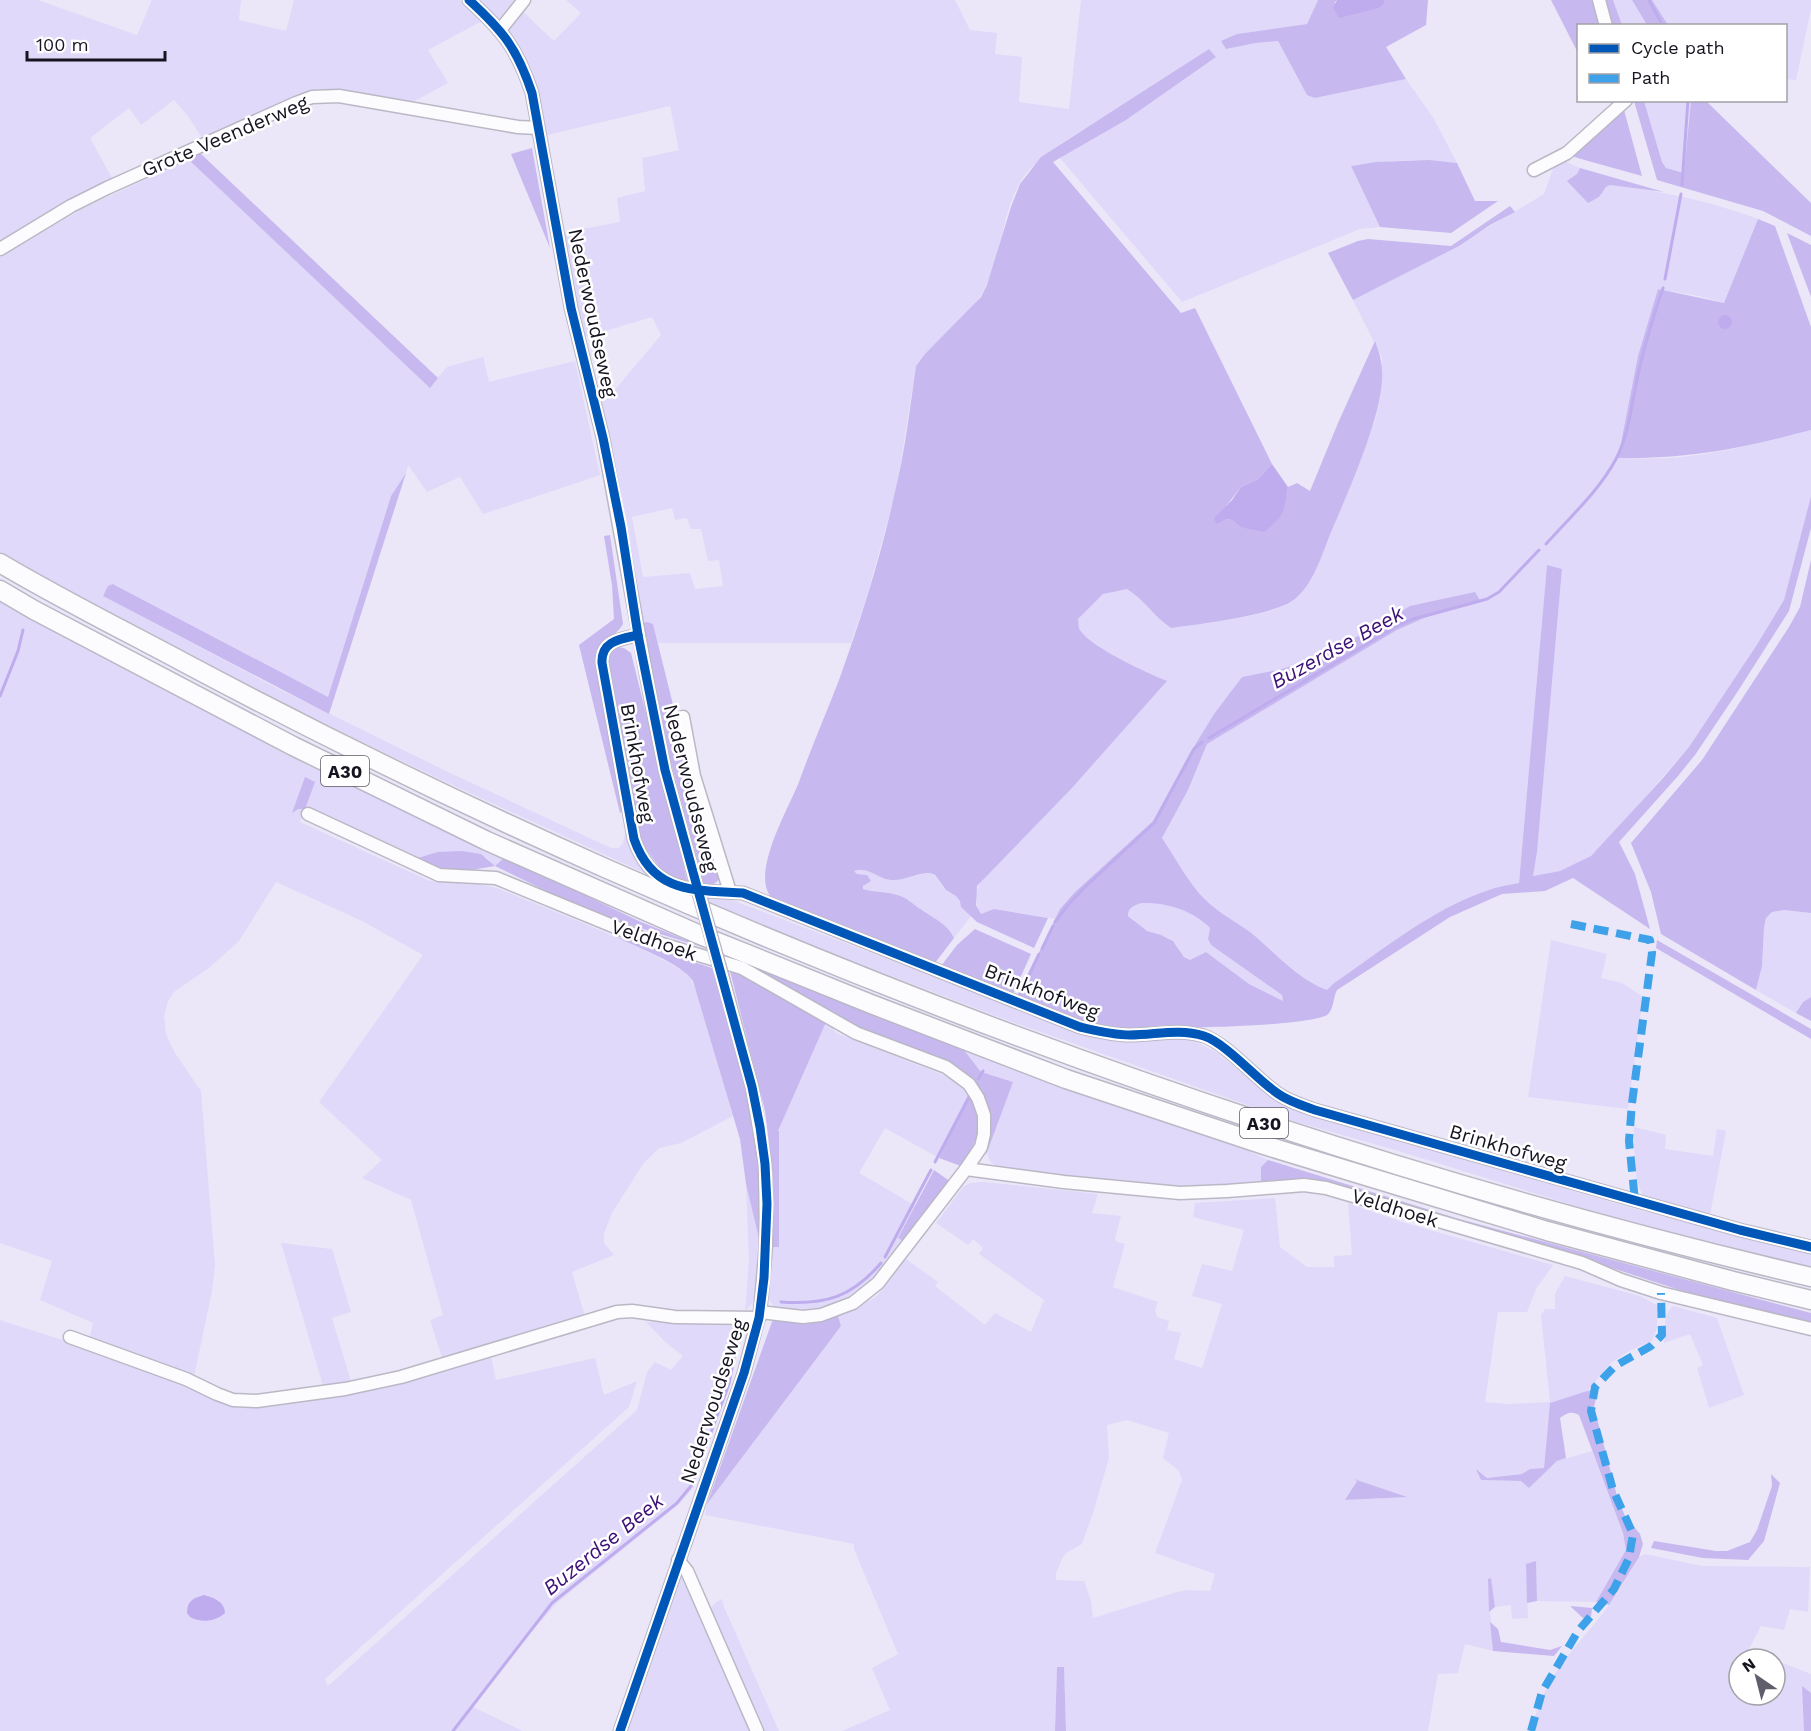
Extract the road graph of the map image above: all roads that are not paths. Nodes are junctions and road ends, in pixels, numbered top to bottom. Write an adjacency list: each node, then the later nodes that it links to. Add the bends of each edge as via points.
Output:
1 (469, 0): 5 (street, Nederwoudseweg)
2 (524, 0): 5 (street)
3 (1599, 0): 4 (street)
4 (1605, 24)
5 (500, 30): 7 (street, Nederwoudseweg, via 523,67)
6 (1624, 102): 8 (street, via 1567,153)
7 (538, 128): 9 (street, Grote Veenderweg, via 339,96 312,97 106,188); 12 (street, Nederwoudseweg, via 571,308 621,527)
8 (1534, 170)
9 (0, 249)
10 (0, 563): 18 (highway, A30, via 304,726 499,821 882,985 1298,1134 1550,1209)
11 (0, 590): 19 (highway, A30, via 293,746 487,841 700,935 871,1004 1066,1078 1267,1146 1547,1231)
12 (638, 635): 15 (street, Brinkhofweg, via 609,644 601,657 637,849 661,878 672,884 690,890); 20 (street, Nederwoudseweg, bridge, via 665,770 752,1087 765,1164 766,1245)
13 (683, 717): 15 (street, via 694,776)
14 (308, 814): 16 (street, Veldhoek, via 439,875 496,878 642,938 742,968 856,1033 946,1067 969,1084 984,1115 981,1148)
15 (730, 892): 17 (street, Brinkhofweg, via 742,893 1080,1027 1108,1034 1184,1031 1206,1036 1275,1092 1315,1110)
16 (966, 1169): 20 (street, Veldhoek, via 878,1283 853,1303 821,1315); 21 (street, Veldhoek, via 1179,1193 1304,1185 1326,1188 1582,1263 1661,1293)
17 (1811, 1247)
18 (1811, 1277)
19 (1811, 1300)
20 (759, 1315): 22 (street, Nederwoudseweg, via 675,1317 617,1312 402,1377 257,1401 233,1400); 23 (street, Nederwoudseweg, via 744,1373)
21 (1811, 1329)
22 (70, 1337)
23 (678, 1560): 24 (street, Nederwoudseweg); 25 (street, via 687,1571)
24 (620, 1731)
25 (757, 1731)

